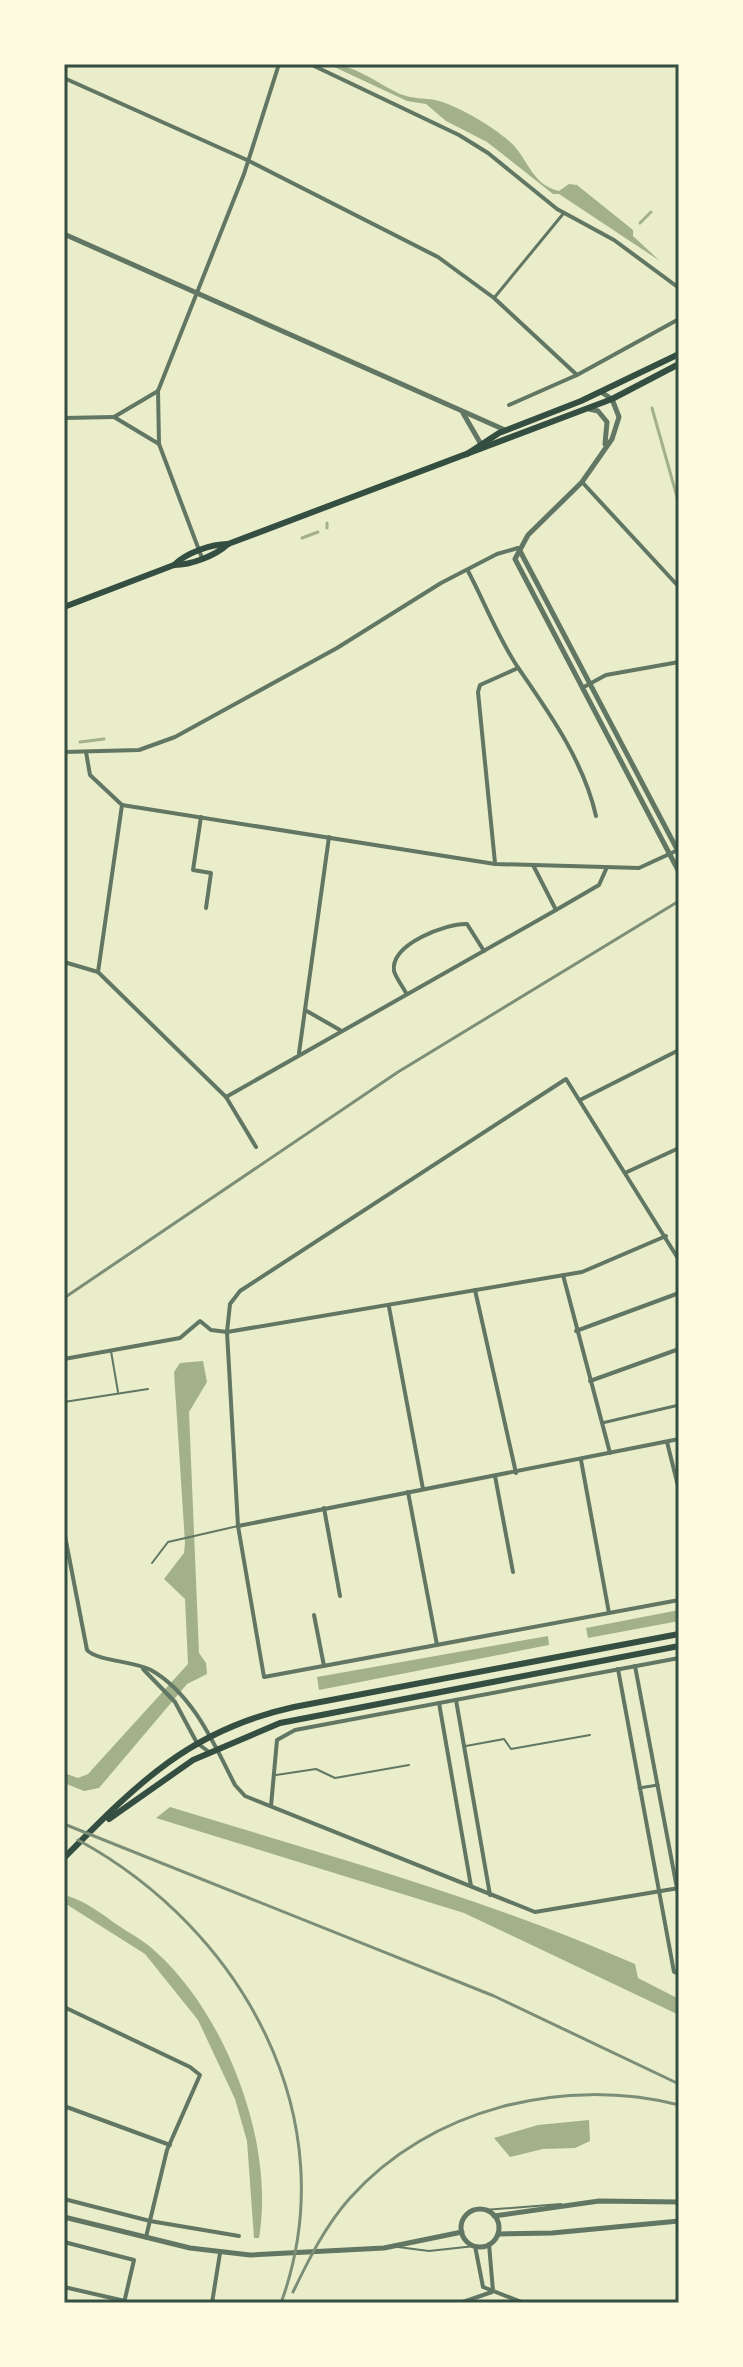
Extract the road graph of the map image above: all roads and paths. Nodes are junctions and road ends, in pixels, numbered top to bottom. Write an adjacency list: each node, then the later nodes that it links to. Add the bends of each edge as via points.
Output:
1 (67, 64): 4 (street)
2 (279, 64): 6 (street)
3 (310, 64): 7 (street, via 459,135)
4 (64, 70)
5 (64, 78): 6 (street)
6 (247, 160): 10 (street); 11 (street, via 422,248)
7 (563, 214): 9 (street, via 614,240); 11 (street)
8 (64, 234): 10 (street)
9 (679, 288)
10 (196, 293): 16 (street); 22 (street)
11 (494, 298): 15 (street)
12 (679, 319): 15 (street)
13 (679, 354): 17 (main road)
14 (679, 364): 18 (main road)
15 (577, 375): 20 (street)
16 (158, 391): 24 (street); 27 (street)
17 (601, 392): 18 (street); 19 (street); 26 (main road)
18 (612, 399): 19 (main road); 29 (street, via 619,422)
19 (600, 403): 21 (main road); 23 (street)
20 (509, 405)
21 (584, 409): 23 (street); 30 (main road)
22 (463, 413): 26 (street); 28 (street)
23 (603, 415): 29 (street)
24 (114, 417): 25 (street); 27 (street)
25 (64, 418)
26 (506, 430): 28 (main road)
27 (159, 444): 34 (street)
28 (478, 444): 30 (street); 31 (main road)
29 (605, 445): 32 (street)
30 (485, 449): 31 (main road)
31 (467, 454): 34 (main road)
32 (582, 482): 33 (street); 36 (street)
33 (518, 548): 35 (street); 40 (street); 41 (street, via 516,566)
34 (201, 554): 37 (main road)
35 (468, 570): 39 (street); 43 (street, via 175,737 139,750)
36 (679, 587)
37 (64, 607)
38 (679, 662): 40 (street, via 614,673)
39 (518, 668): 45 (street, via 539,695 590,790); 50 (street, via 480,685 478,692)
40 (591, 683): 41 (street); 48 (street)
41 (582, 688): 49 (street)
42 (64, 752): 43 (street)
43 (86, 752): 44 (street, via 90,775)
44 (122, 805): 46 (street); 58 (street)
45 (596, 816)
46 (201, 817): 47 (street); 54 (street, via 193,870 211,873)
47 (329, 837): 50 (street); 60 (street)
48 (679, 851): 49 (street)
49 (671, 854): 52 (street, via 644,868); 53 (street)
50 (495, 864): 51 (street)
51 (533, 865): 52 (street); 55 (street)
52 (607, 867): 55 (street, via 599,885)
53 (679, 872)
54 (206, 908)
55 (556, 910): 56 (street)
56 (484, 951): 59 (street); 59 (street, via 467,924 452,923 400,950 394,972)
57 (64, 962): 58 (street)
58 (98, 972): 64 (street)
59 (406, 993): 61 (street)
60 (305, 1010): 61 (street); 63 (street)
61 (340, 1030): 63 (street)
62 (679, 1050): 65 (street)
63 (298, 1054): 64 (street)
64 (226, 1097): 66 (street)
65 (580, 1100): 68 (street); 77 (street, via 566,1079 240,1291 230,1304)
66 (256, 1147)
67 (679, 1148): 68 (street)
68 (626, 1172): 69 (street)
69 (666, 1236): 70 (street); 72 (street, via 592,1269)
70 (677, 1250): 71 (street)
71 (679, 1260)
72 (563, 1275): 73 (street); 76 (street)
73 (475, 1290): 75 (street); 91 (street)
74 (679, 1293): 76 (street)
75 (389, 1307): 77 (street); 93 (street)
76 (576, 1331): 81 (street)
77 (227, 1332): 78 (street, via 211,1330 200,1321 180,1338); 97 (street)
78 (111, 1349): 80 (street); 83 (lane)
79 (679, 1349): 81 (street)
80 (64, 1359)
81 (590, 1381): 86 (street)
82 (148, 1389): 83 (lane)
83 (118, 1394): 84 (lane)
84 (64, 1402)
85 (679, 1405): 86 (street)
86 (602, 1423): 89 (street)
87 (679, 1439): 88 (street)
88 (667, 1442): 89 (street); 94 (street)
89 (610, 1453): 90 (street)
90 (581, 1460): 91 (street); 103 (street)
91 (516, 1473): 92 (street)
92 (495, 1476): 93 (street); 100 (street)
93 (423, 1489): 95 (street)
94 (679, 1490)
95 (408, 1492): 96 (street); 106 (street)
96 (324, 1508): 97 (street); 101 (street)
97 (238, 1526): 99 (lane, via 168,1542); 110 (street, via 264,1677)
98 (64, 1531): 109 (street, via 87,1650 93,1656)
99 (152, 1563)
100 (513, 1572)
101 (340, 1596)
102 (679, 1600): 103 (street)
103 (609, 1613): 106 (street)
104 (314, 1615): 110 (street)
105 (679, 1634): 116 (main road, via 294,1707 249,1718)
106 (437, 1645): 110 (street)
107 (679, 1646): 119 (main road, via 330,1711 260,1729)
108 (679, 1658): 111 (street)
109 (138, 1665): 116 (street, via 182,1694); 117 (street, via 175,1702)
110 (324, 1666)
111 (635, 1666): 112 (street); 122 (street)
112 (618, 1669): 113 (street); 123 (street)
113 (456, 1700): 114 (street); 118 (street)
114 (439, 1703): 121 (street, via 295,1730 277,1740); 127 (street)
115 (590, 1735): 118 (lane, via 511,1749 504,1739)
116 (208, 1737): 117 (main road); 119 (street)
117 (197, 1743): 119 (street); 125 (main road, via 165,1762)
118 (464, 1746): 130 (street)
119 (213, 1751): 124 (street, via 238,1790); 125 (main road)
120 (409, 1765): 121 (lane, via 335,1778 316,1769)
121 (275, 1772): 124 (street)
122 (658, 1785): 123 (street); 128 (street)
123 (639, 1788): 129 (street)
124 (272, 1807): 127 (street)
125 (104, 1822): 126 (main road)
126 (64, 1858)
127 (472, 1887): 130 (street)
128 (678, 1888): 129 (street); 131 (street)
129 (659, 1891): 130 (street, via 535,1912); 132 (street, via 674,1972)
130 (490, 1895)
131 (679, 1899)
132 (679, 1973)
133 (64, 2007): 135 (street, via 200,2075)
134 (64, 2106): 135 (street)
135 (170, 2145): 142 (street)
136 (64, 2199): 142 (street)
137 (679, 2202): 138 (street)
138 (566, 2204): 139 (lane); 140 (street)
139 (484, 2210): 140 (street); 144 (street, via 469,2213)
140 (494, 2216): 145 (street)
141 (64, 2217): 147 (street)
142 (150, 2221): 146 (street); 147 (street)
143 (679, 2221): 145 (street)
144 (462, 2232): 150 (street); 151 (street)
145 (498, 2234): 149 (street)
146 (239, 2236)
147 (146, 2237): 152 (street)
148 (64, 2242): 155 (street, via 135,2263)
149 (489, 2244): 150 (street); 154 (street)
150 (475, 2246): 151 (lane, via 429,2251); 154 (street, via 480,2281)
151 (393, 2247): 152 (street)
152 (220, 2253): 156 (street)
153 (64, 2287): 155 (street)
154 (493, 2291): 157 (street); 158 (street)
155 (124, 2302)
156 (212, 2303)
157 (460, 2303)
158 (524, 2303)

